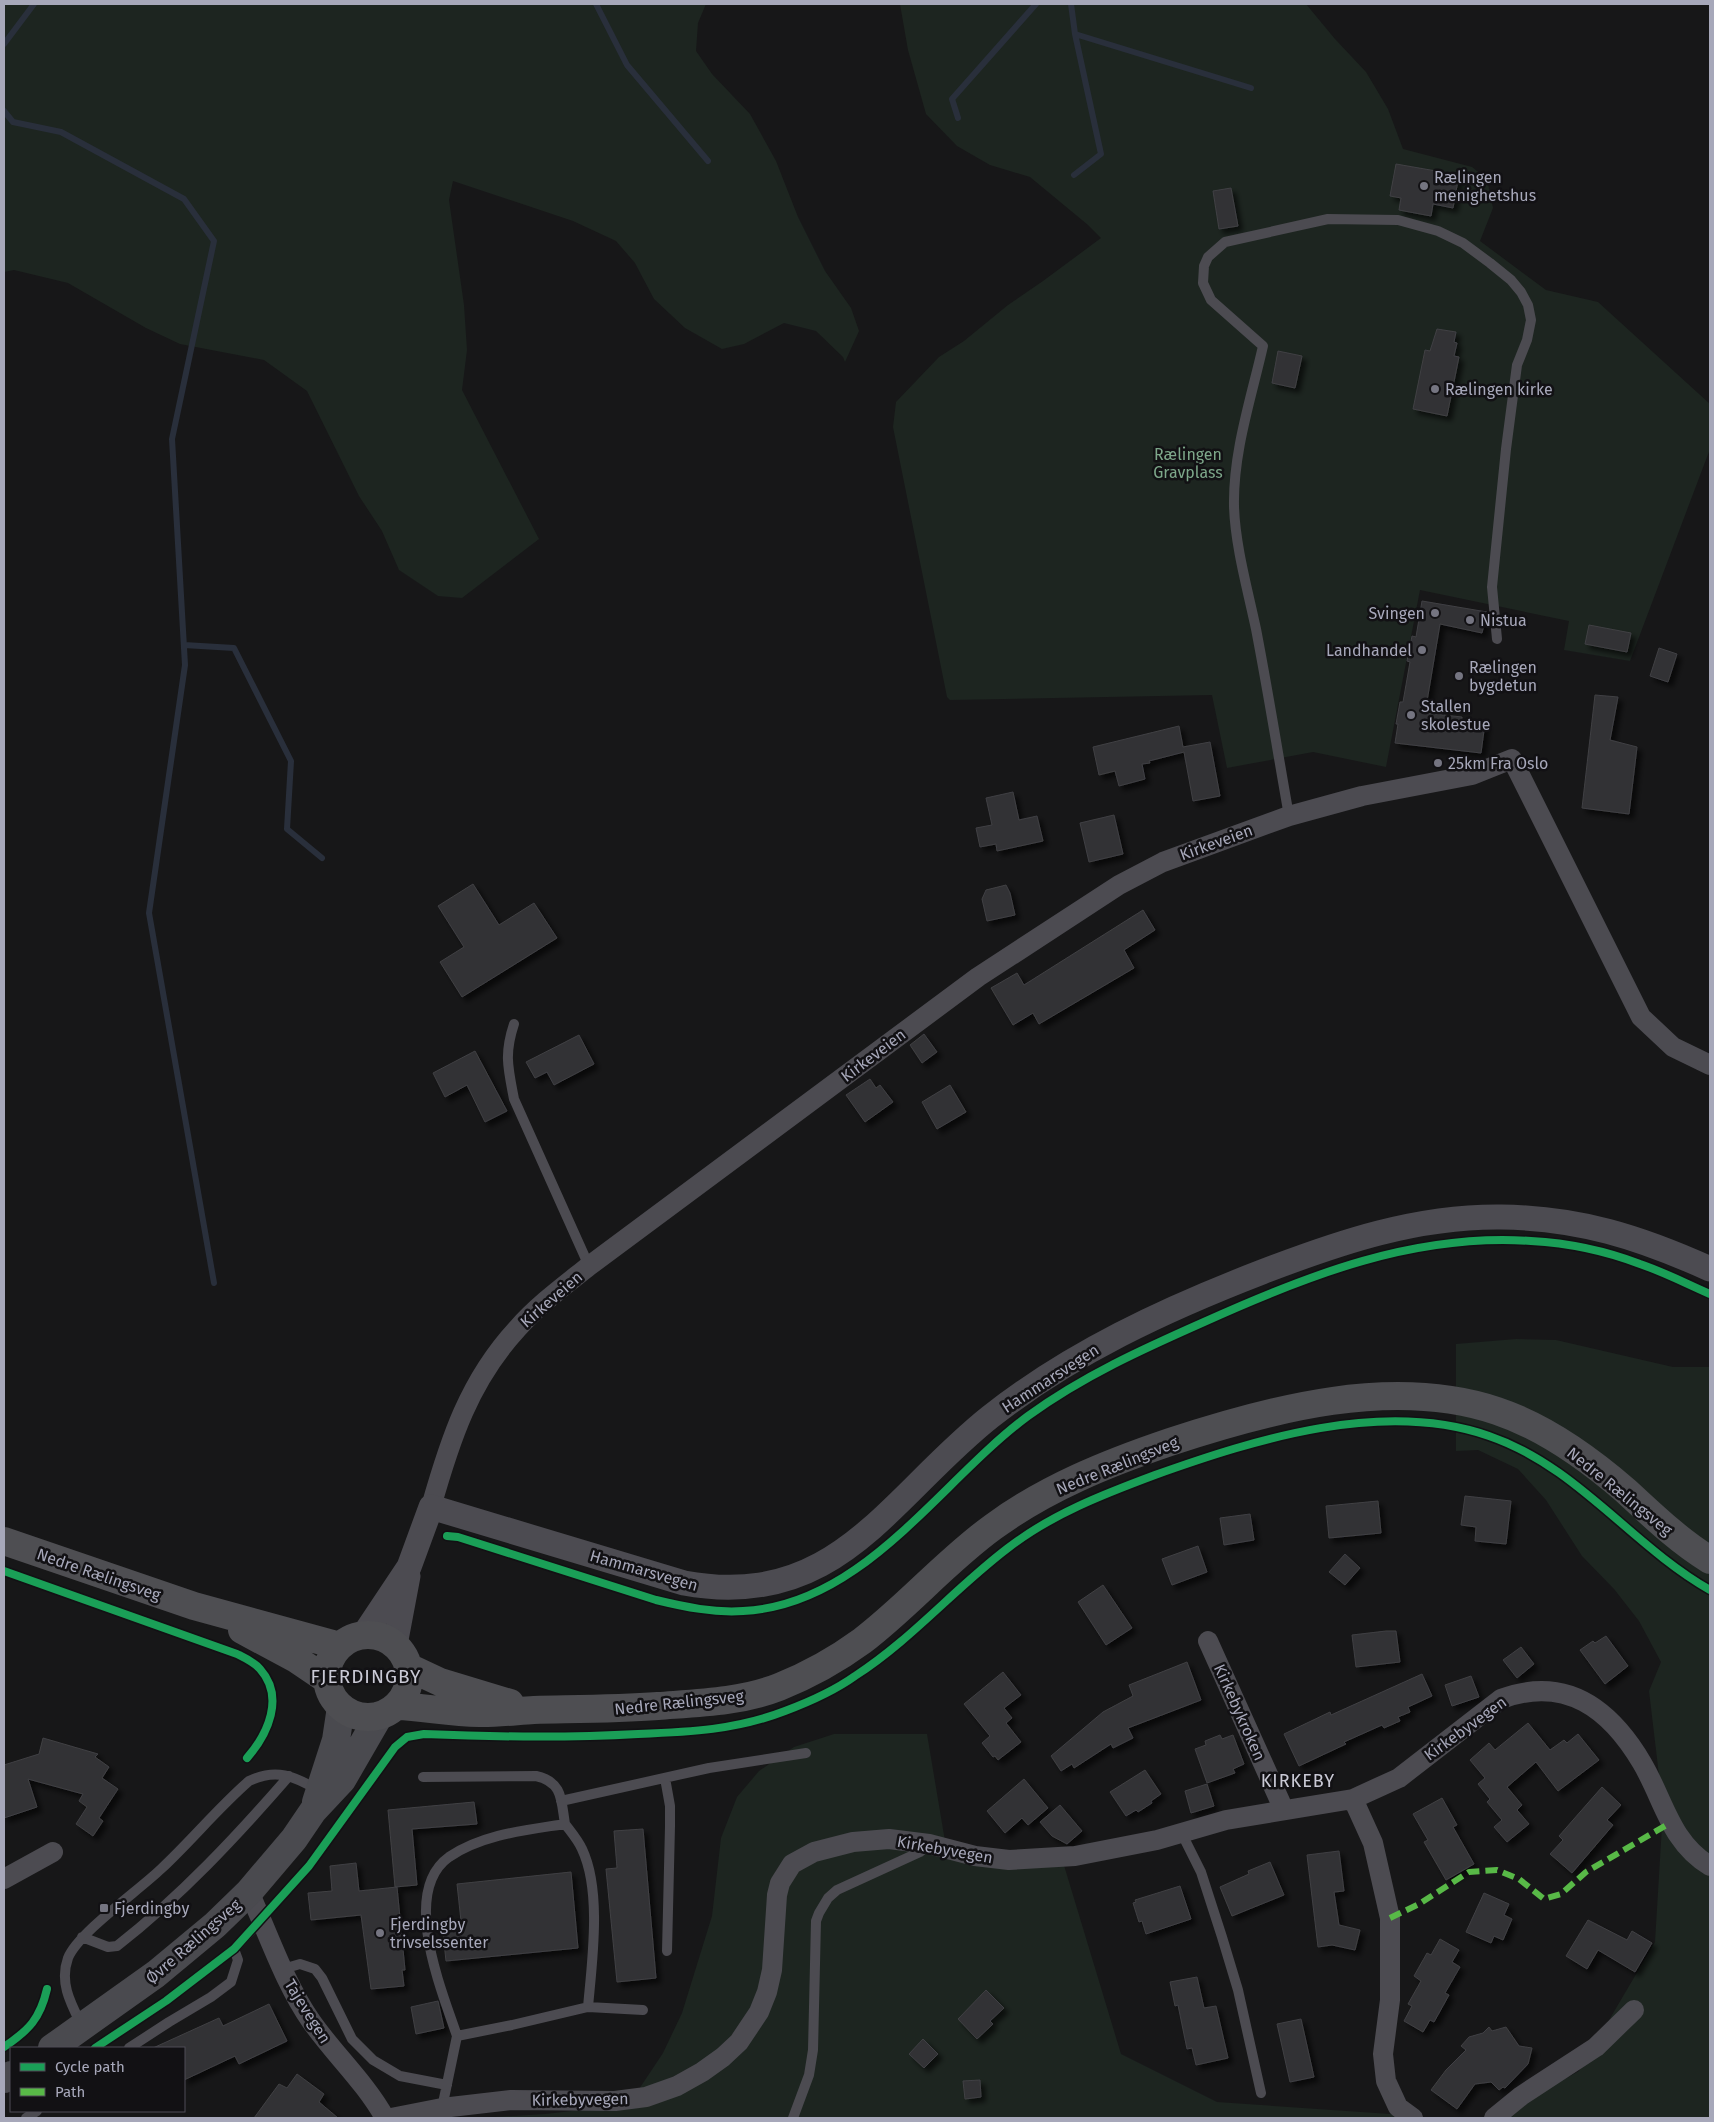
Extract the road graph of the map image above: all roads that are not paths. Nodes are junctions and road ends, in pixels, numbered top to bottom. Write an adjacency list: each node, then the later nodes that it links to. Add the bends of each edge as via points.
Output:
1 (1497, 639): 2 (lane, via 1492,587 1506,449 1517,365 1531,320 1521,292 1511,280 1462,243 1438,231 1398,220 1328,219 1225,242 1208,257 1203,283 1211,300 1263,346 1240,441 1234,508)
2 (1289, 816): 4 (street, Kirkeveien, via 1362,796 1472,774 1512,759 1641,1017 1673,1047); 5 (street, Kirkeveien, via 1163,862 1119,885 978,977)
3 (514, 1024): 5 (lane, via 507,1045 514,1099)
4 (1710, 1065)
5 (589, 1266): 7 (street, Kirkeveien, via 517,1328 484,1371 454,1432)
6 (1710, 1268): 7 (street, Hammarsvegen, via 1606,1229 1503,1217 1428,1222 1332,1246 1215,1290 1068,1362 988,1418 852,1544 818,1567 784,1581 763,1585 707,1587 666,1579)
7 (431, 1506): 10 (street, Kirkeveien)
8 (4, 1541): 11 (main road, Nedre Rælingsveg)
9 (1710, 1560): 17 (main road, Nedre Rælingsveg, via 1669,1531 1588,1461 1542,1431 1500,1412 1422,1397 1395,1396 1317,1404 1244,1418 1186,1437 1114,1463 1046,1493 971,1544 857,1645 820,1668 775,1688 737,1698 686,1704)
10 (410, 1567): 12 (street, Kirkeveien); 14 (street, Kirkeveien)
11 (194, 1606): 12 (main road, Nedre Rælingsveg); 15 (main road, Nedre Rælingsveg, via 268,1644)
12 (352, 1641): 14 (main road, via 380,1637); 15 (main road, via 330,1661)
13 (1208, 1641): 26 (street, Kirkebykroken)
14 (401, 1656): 17 (main road, Nedre Rælingsveg, via 463,1690); 18 (main road, via 409,1678 407,1688)
15 (327, 1680): 16 (main road, via 329,1690)
16 (341, 1707): 18 (main road, via 359,1716); 23 (main road, Øvre Rælingsveg)
17 (535, 1710): 18 (main road, Nedre Rælingsveg, via 481,1714)
18 (388, 1711): 23 (main road, Øvre Rælingsveg, via 342,1780)
19 (806, 1753): 22 (lane, via 737,1762)
20 (289, 1776): 23 (lane); 35 (lane, via 261,1775 249,1781 143,1886); 35 (lane, via 193,1879 117,1946 108,1947)
21 (423, 1777): 25 (lane, via 536,1776 553,1784)
22 (665, 1778): 25 (lane); 36 (lane, via 670,1806)
23 (321, 1799): 33 (main road, Øvre Rælingsveg, via 294,1839)
24 (1352, 1799): 26 (street, Kirkebyvegen); 31 (street, Kirkebyvegen, via 1399,1778 1501,1699 1516,1693 1556,1692 1586,1702 1614,1724 1642,1763 1670,1823 1690,1849); 51 (street, via 1373,1843 1390,1918 1390,2000 1383,2054 1386,2081 1398,2107)
25 (561, 1800): 27 (lane)
26 (1284, 1810): 28 (street, Kirkebyvegen, via 1226,1820)
27 (566, 1824): 38 (lane, via 582,1849 592,1880 592,1965); 42 (lane, via 496,1836 465,1848 448,1858 431,1881 426,1907 432,1961)
28 (1182, 1834): 29 (street, Kirkebyvegen, via 1075,1856 1009,1860 975,1856); 46 (lane, via 1201,1872 1238,1990)
29 (929, 1844): 47 (street, Kirkebyvegen, via 889,1839 854,1842 814,1852 792,1864 780,1883 777,1895 772,1970 759,2012 723,2057 677,2086 646,2097 615,2101 512,2100); 50 (lane, via 920,1852 837,1890 819,1913 815,1943 813,2050 809,2075)
30 (53, 1852): 32 (street)
31 (1710, 1866)
32 (4, 1879)
33 (249, 1892): 34 (street, Tajevegen); 41 (main road, Øvre Rælingsveg, via 181,1954)
34 (262, 1919): 37 (street, Tajevegen); 44 (lane, via 234,1949 238,1960 231,1982)
35 (82, 1937): 41 (lane, via 68,1959 65,1985)
36 (667, 1951)
37 (283, 1969): 45 (lane, via 300,1964 322,1978 352,2039 373,2060 400,2076); 48 (street, Tajevegen, via 310,2020)
38 (588, 2007): 39 (lane); 42 (lane)
39 (643, 2010)
40 (1634, 2010): 52 (street, via 1596,2046)
41 (83, 2027): 43 (main road, Øvre Rælingsveg)
42 (457, 2036): 45 (lane)
43 (53, 2047)
44 (131, 2047)
45 (447, 2086): 47 (lane)
46 (1261, 2093)
47 (442, 2108): 49 (street, Kirkebyvegen)
48 (385, 2118)
49 (391, 2118)
50 (793, 2118)
51 (1413, 2118)
52 (1494, 2118)

